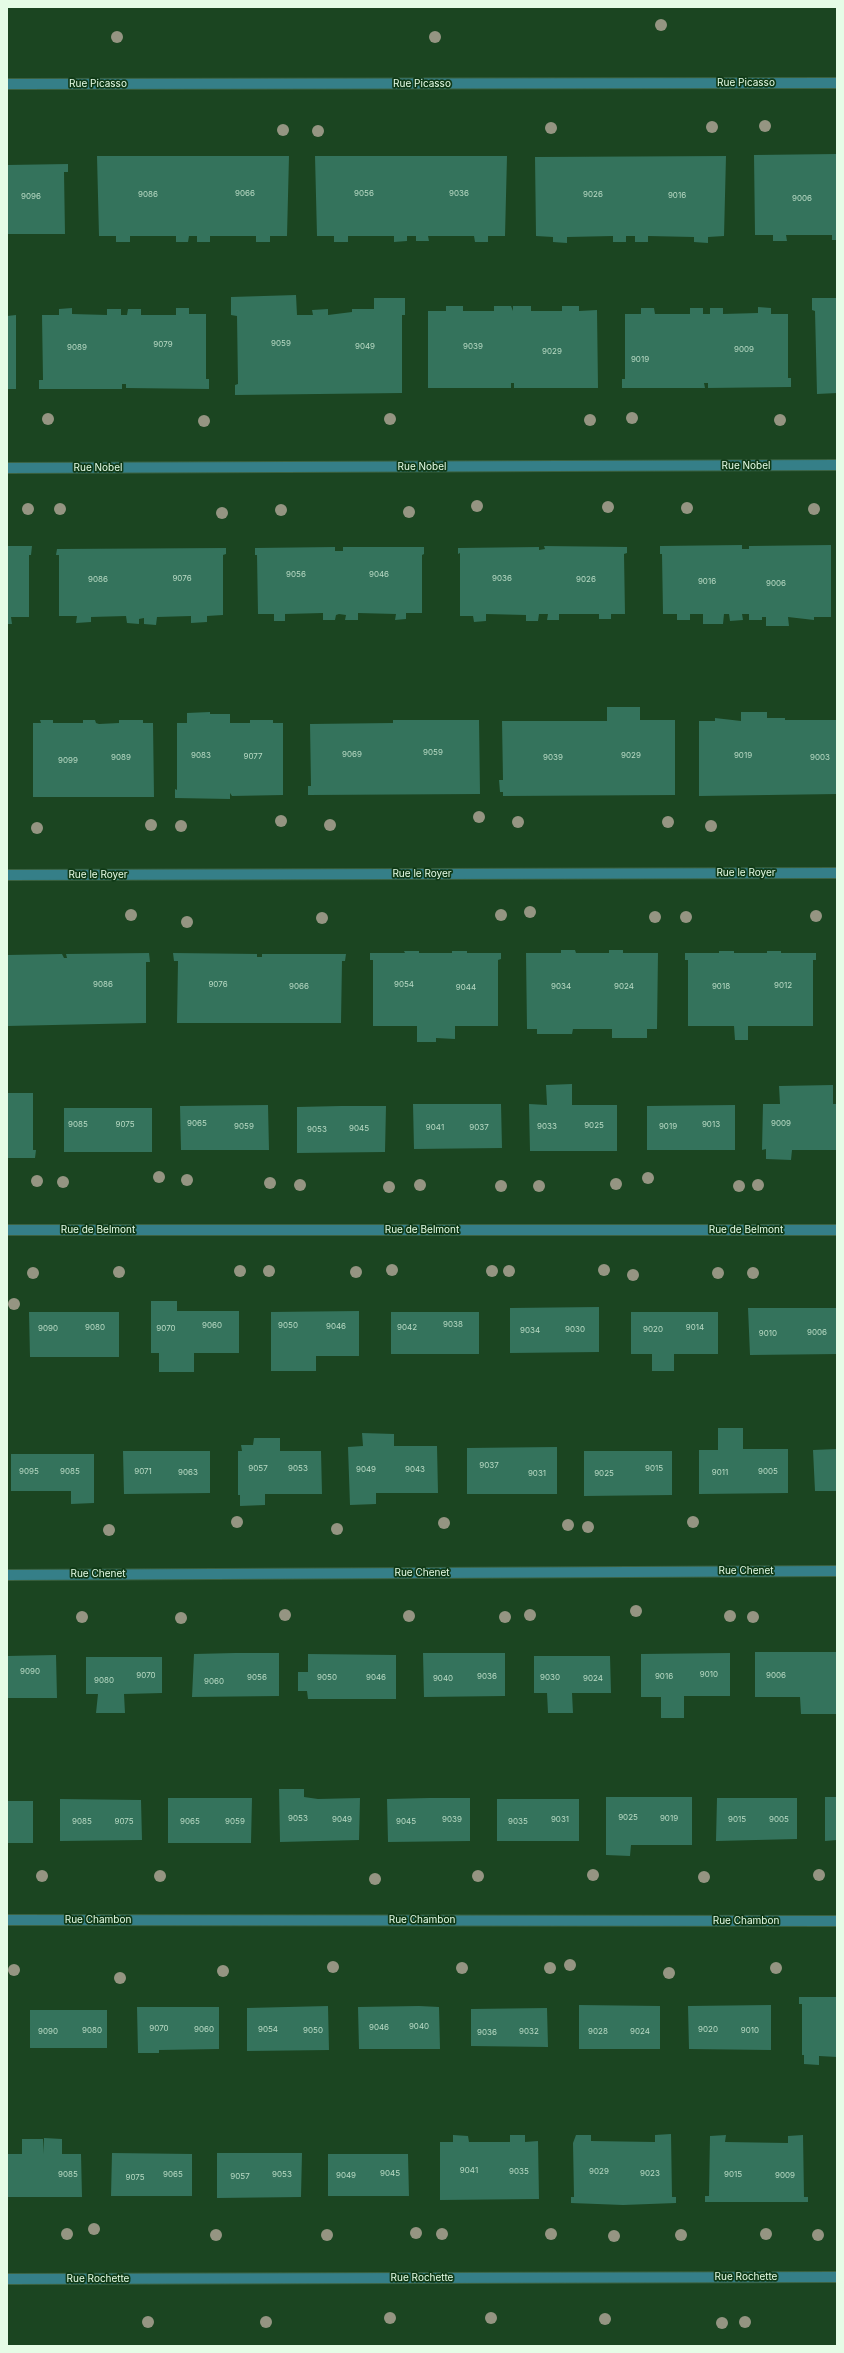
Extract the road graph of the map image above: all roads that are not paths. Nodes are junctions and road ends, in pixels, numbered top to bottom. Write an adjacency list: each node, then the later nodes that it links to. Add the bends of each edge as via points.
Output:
1 (837, 83): 2 (street, Rue Picasso)
2 (7, 84)
3 (837, 465): 4 (street, Rue Nobel)
4 (7, 468)
5 (837, 873): 6 (street, Rue le Royer)
6 (7, 875)
7 (7, 1230): 8 (street, Rue de Belmont)
8 (837, 1230)
9 (837, 1571): 10 (street, Rue Chenet)
10 (7, 1575)
11 (7, 1920): 12 (street, Rue Chambon)
12 (837, 1921)
13 (837, 2277): 14 (street, Rue Rochette)
14 (7, 2280)

